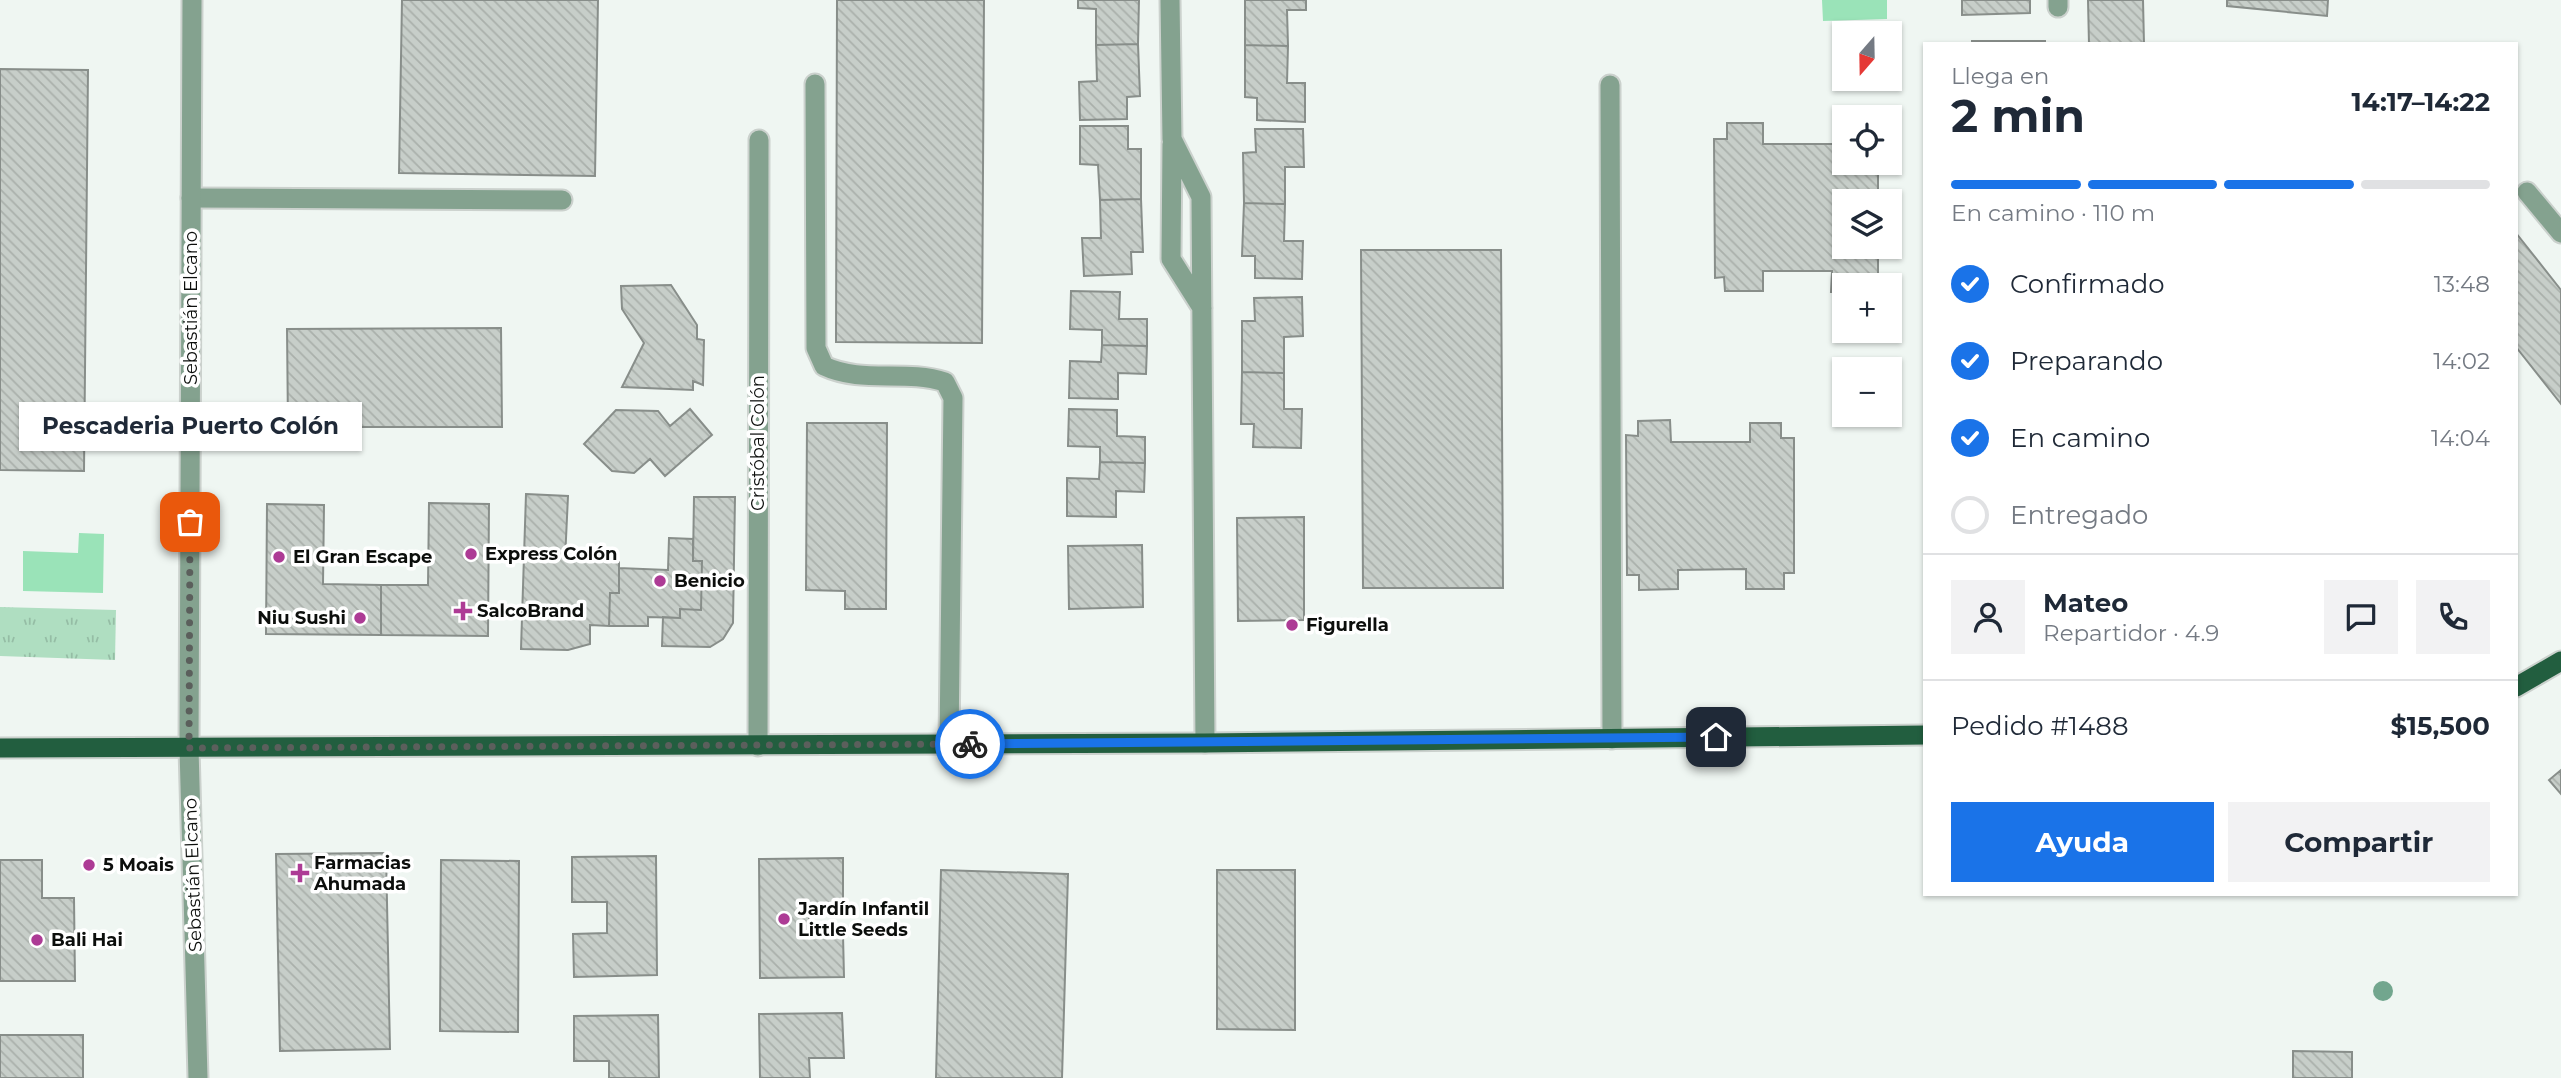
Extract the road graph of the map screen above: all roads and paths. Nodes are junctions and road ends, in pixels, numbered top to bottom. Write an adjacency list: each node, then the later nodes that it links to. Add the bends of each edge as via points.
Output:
1 (192, 0): 8 (street, Sebastián Elcano)
2 (1170, 0): 5 (street)
3 (815, 84): 17 (street, via 816,348 824,366 838,372 927,377 945,382 953,398)
4 (1610, 85): 15 (street)
5 (1172, 139): 11 (street, via 1201,197); 11 (street, via 1171,259)
6 (759, 140): 18 (street, Cristóbal Colón)
7 (2527, 192): 10 (street)
8 (191, 198): 9 (street); 20 (street, Sebastián Elcano)
9 (562, 200)
10 (2561, 233)
11 (1202, 309): 16 (street)
12 (2561, 661): 13 (main road)
13 (2518, 686)
14 (1923, 735): 15 (main road)
15 (1612, 738): 16 (main road)
16 (1205, 743): 17 (main road)
17 (949, 744): 18 (main road)
18 (758, 746): 20 (main road)
19 (0, 748): 20 (main road)
20 (189, 748): 21 (street, Sebastián Elcano)
21 (198, 1078)

